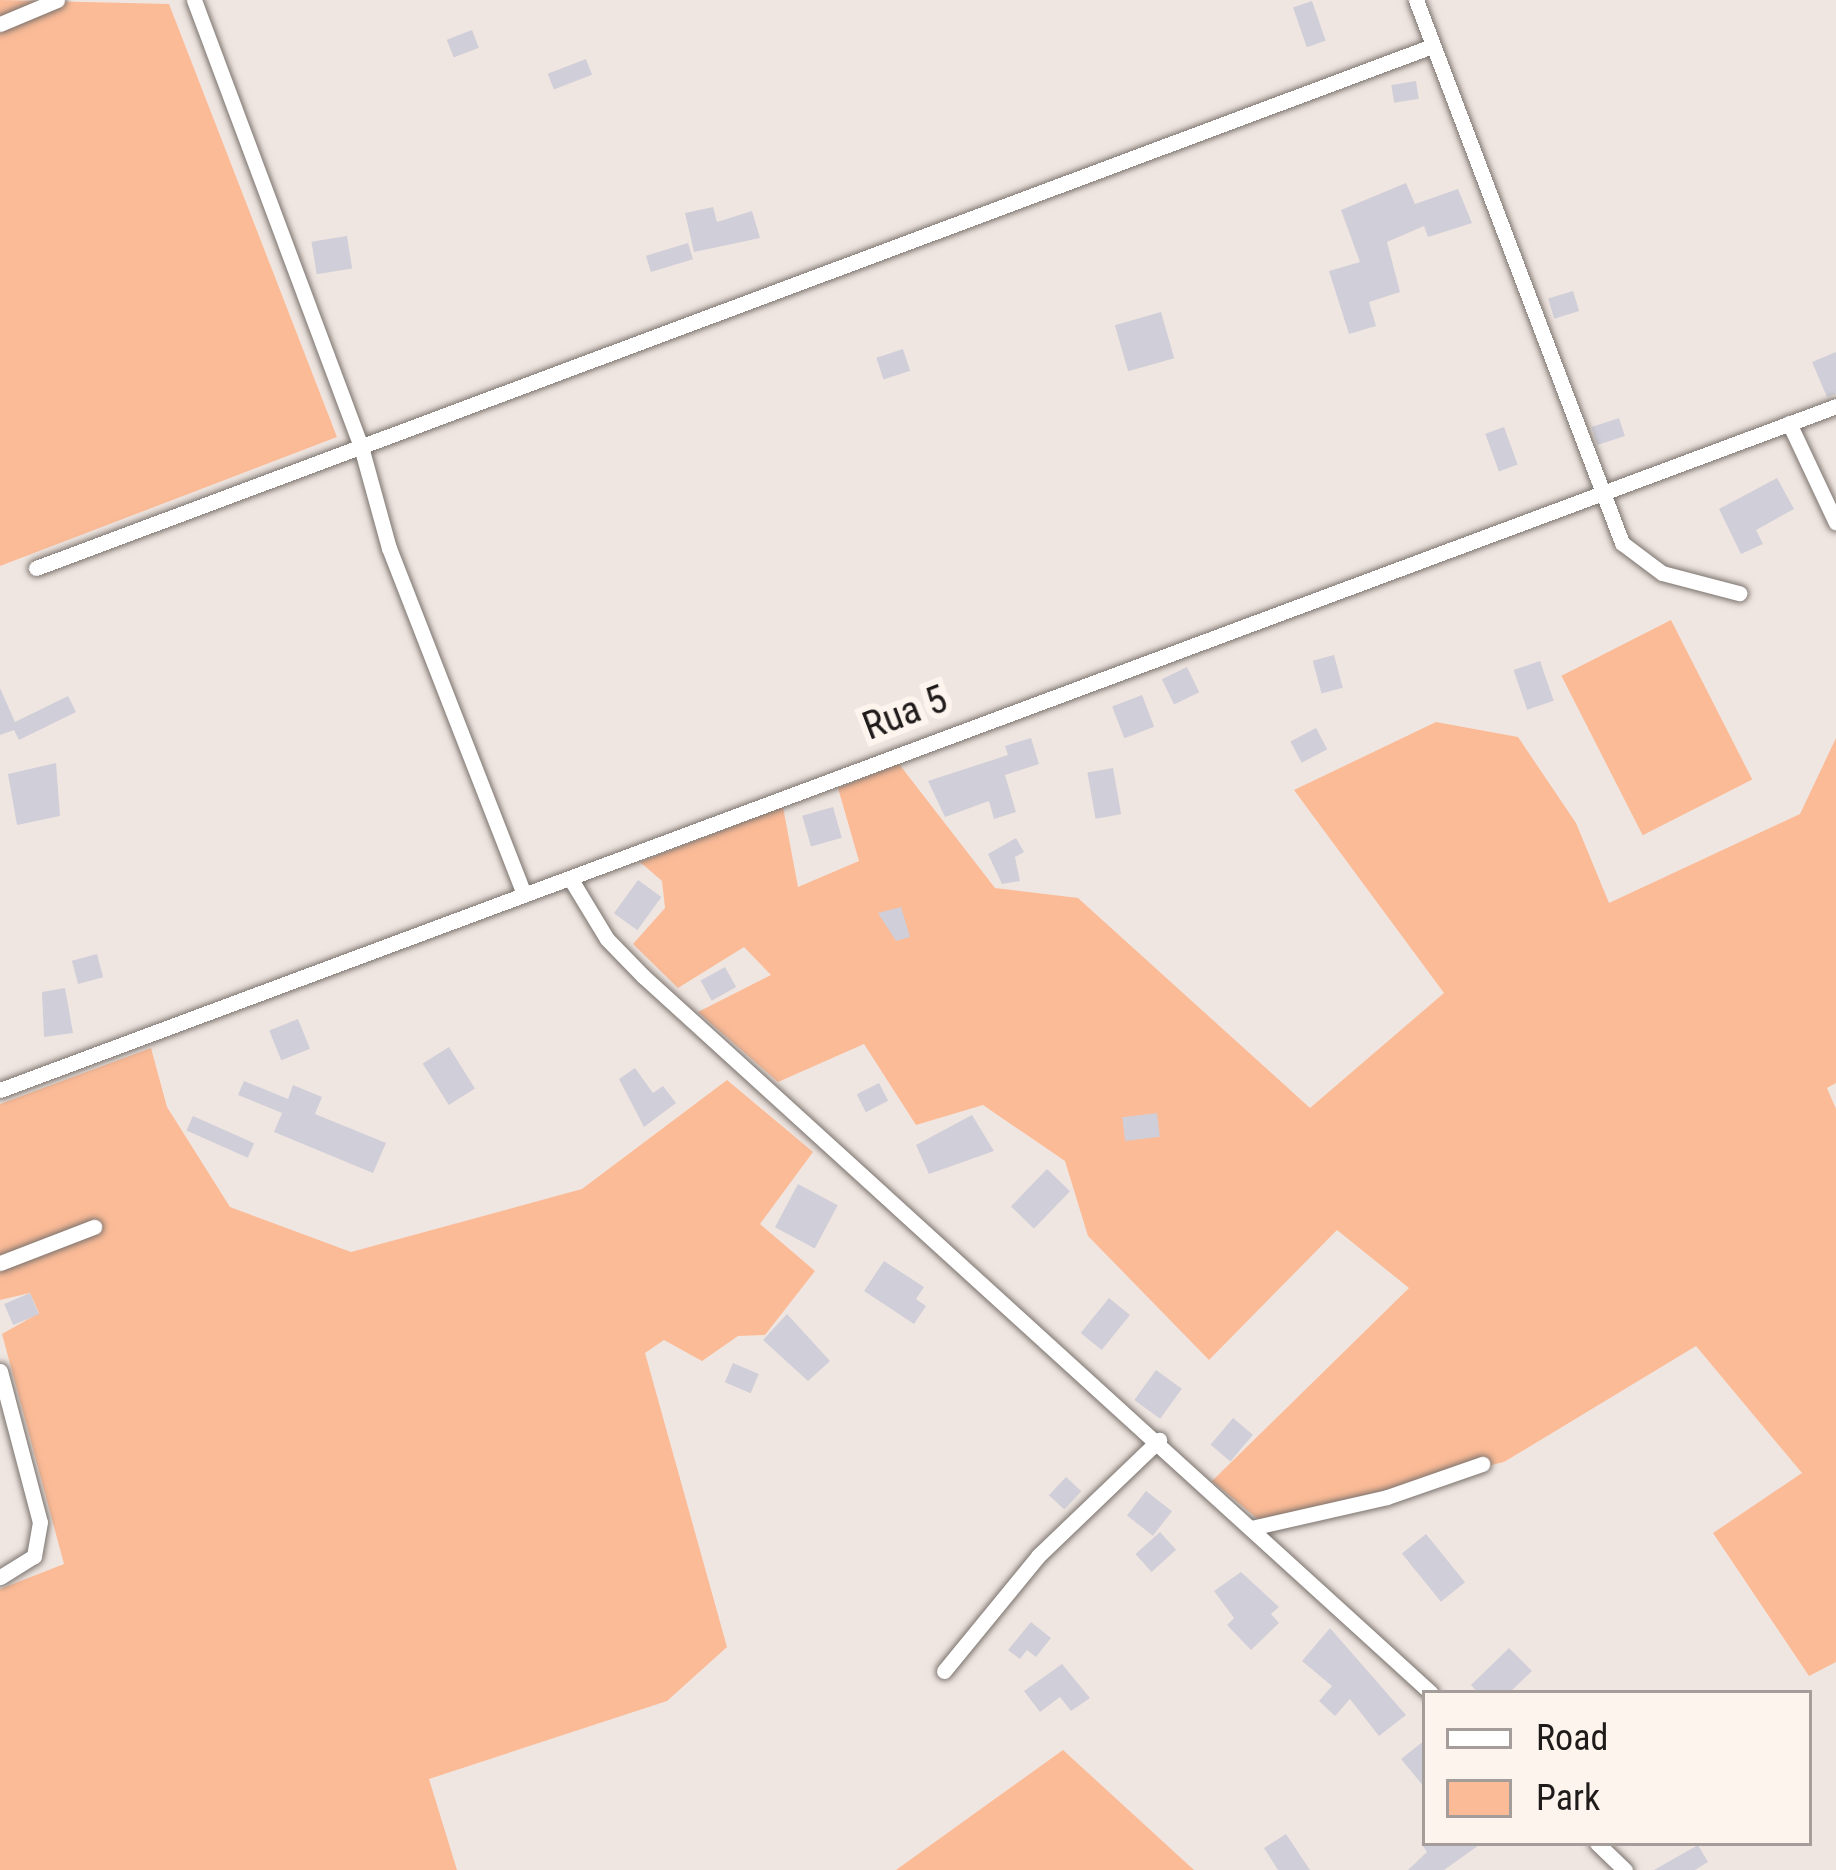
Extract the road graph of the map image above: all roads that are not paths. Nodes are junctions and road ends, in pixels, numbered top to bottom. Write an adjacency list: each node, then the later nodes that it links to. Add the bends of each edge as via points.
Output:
1 (57, 0): 4 (street)
2 (194, 0): 8 (street)
3 (1416, 0): 5 (street)
4 (0, 24)
5 (1432, 46): 8 (street); 9 (street)
6 (1836, 406): 7 (street, Rua 5)
7 (1789, 423): 9 (street, Rua 5); 10 (street)
8 (360, 442): 11 (street); 14 (street, via 377,517)
9 (1601, 494): 12 (street, via 1622,542 1645,566); 13 (street, Rua 5)
10 (1836, 523)
11 (36, 568)
12 (1739, 593)
13 (570, 878): 14 (street, Rua 5); 20 (street, via 607,938 643,976)
14 (524, 895): 15 (street, Rua 5)
15 (0, 1090)
16 (94, 1227): 17 (street)
17 (0, 1263)
18 (0, 1371): 19 (street)
19 (7, 1424): 23 (street, via 40,1535 34,1556)
20 (1159, 1440): 22 (street); 24 (street, via 1039,1556)
21 (1482, 1464): 22 (street, via 1387,1497)
22 (1251, 1528): 25 (street)
23 (0, 1577)
24 (944, 1671)
25 (1428, 1690)
26 (1600, 1846): 27 (street)
27 (1625, 1870)

